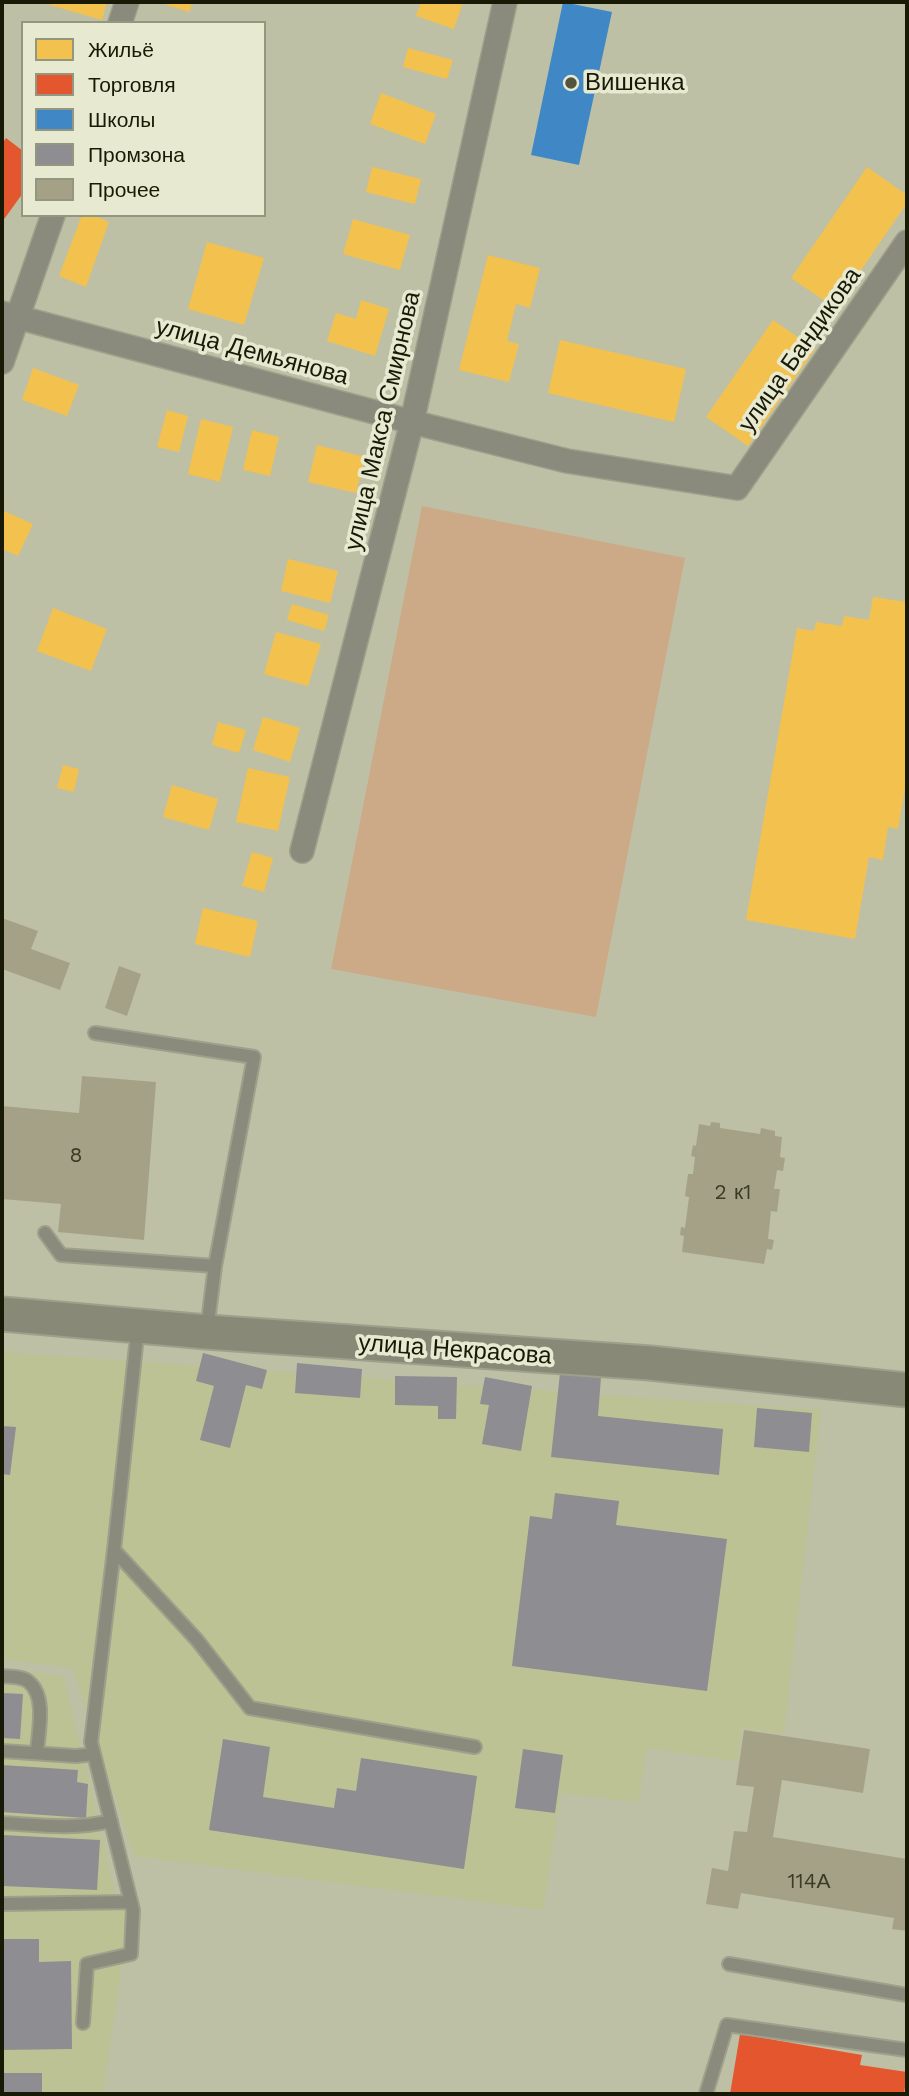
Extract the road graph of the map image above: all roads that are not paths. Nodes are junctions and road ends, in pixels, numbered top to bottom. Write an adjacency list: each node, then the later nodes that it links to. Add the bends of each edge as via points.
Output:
1 (127, 2): 3 (street)
2 (505, 2): 8 (street, улица Макса Смирнова)
3 (121, 21)
4 (52, 217): 6 (street)
5 (907, 242): 9 (street, улица Бандикова)
6 (10, 315): 7 (street); 8 (street, улица Демьянова)
7 (2, 362)
8 (412, 422): 9 (street, улица Демьянова, via 567,461); 10 (street, улица Макса Смирнова)
9 (737, 488)
10 (302, 851)
11 (95, 1033): 13 (lane, via 254,1058)
12 (45, 1233): 13 (lane, via 61,1255)
13 (215, 1266): 16 (lane)
14 (2, 1314): 15 (street, улица Некрасова)
15 (138, 1326): 16 (street, улица Некрасова); 18 (lane)
16 (207, 1332): 17 (street, улица Некрасова, via 650,1363)
17 (907, 1390)
18 (114, 1550): 20 (lane, via 197,1640 250,1708); 23 (lane, via 91,1742)
19 (2, 1676): 22 (lane, via 29,1682 36,1692)
20 (475, 1747)
21 (2, 1751): 22 (lane)
22 (37, 1753): 23 (lane)
23 (94, 1754): 24 (lane)
24 (111, 1821): 25 (lane, via 74,1827); 26 (lane)
25 (2, 1822)
26 (131, 1902): 27 (lane); 30 (lane, via 131,1954 87,1964)
27 (2, 1904)
28 (729, 1964): 29 (lane)
29 (907, 1995)
30 (83, 2023)
31 (907, 2050): 32 (lane, via 727,2025)
32 (706, 2094)

